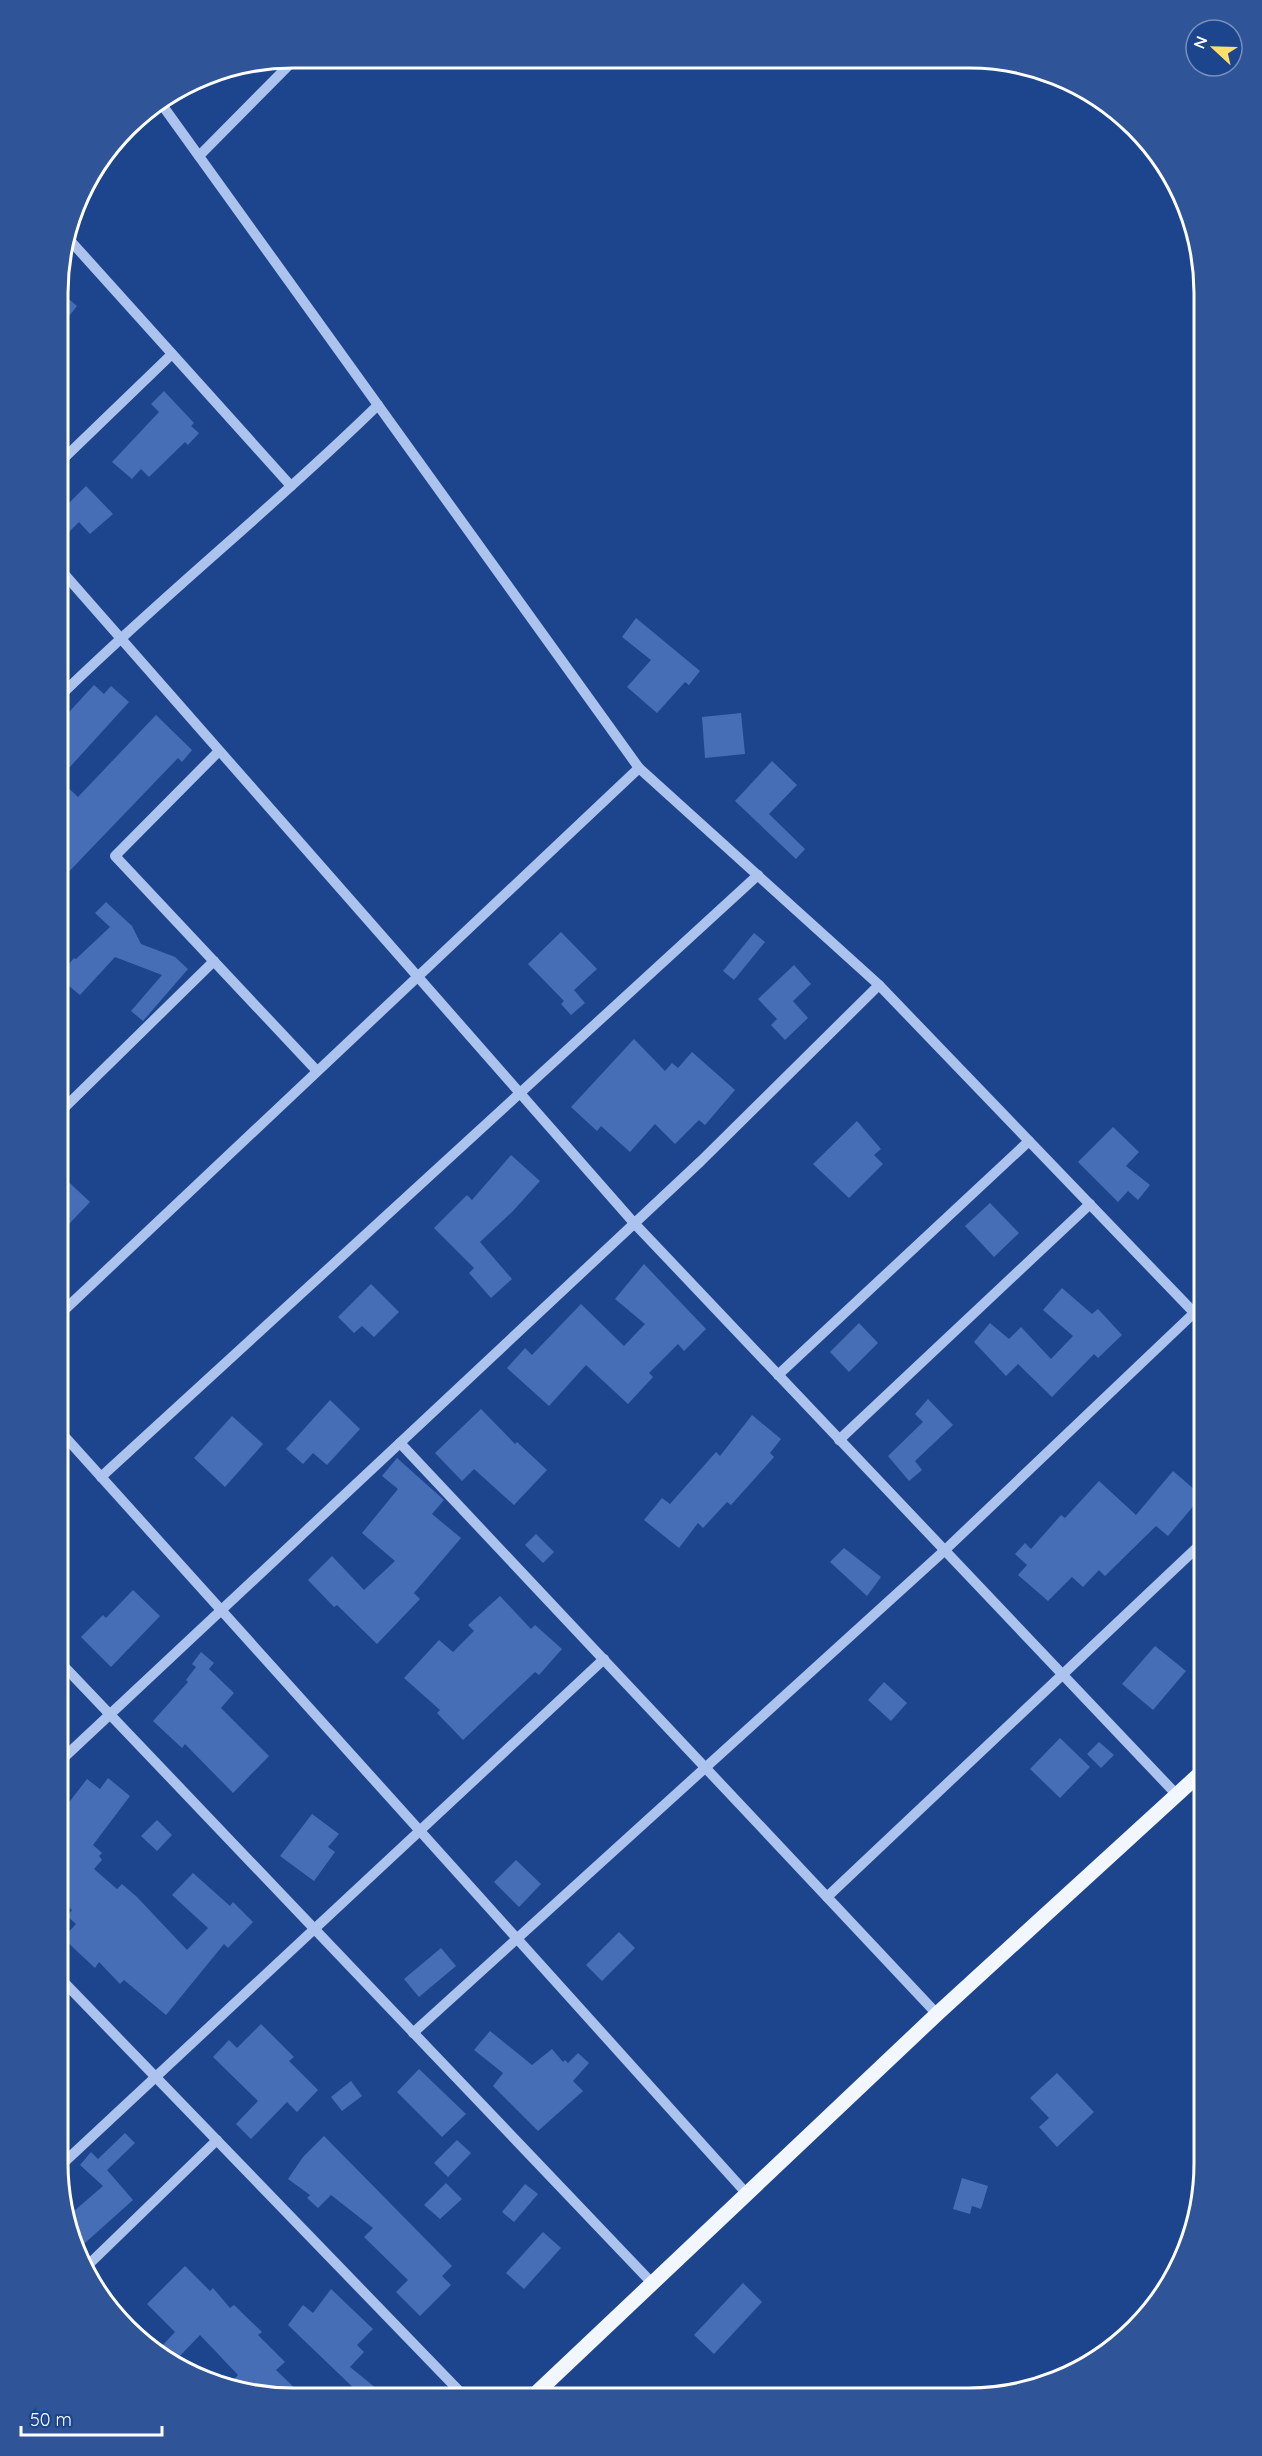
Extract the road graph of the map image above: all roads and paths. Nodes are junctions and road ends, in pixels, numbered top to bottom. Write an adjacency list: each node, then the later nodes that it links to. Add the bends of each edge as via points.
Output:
1 (286, 68): 3 (street)
2 (164, 108): 3 (street)
3 (199, 156): 6 (street)
4 (73, 244): 5 (street)
5 (172, 354): 7 (street); 8 (street)
6 (378, 405): 8 (street); 13 (street)
7 (68, 454)
8 (291, 486): 10 (street)
9 (68, 578): 10 (street)
10 (119, 637): 11 (street); 12 (street)
11 (68, 687)
12 (219, 751): 15 (street, via 115,856); 16 (street)
13 (639, 768): 14 (street); 16 (street)
14 (758, 875): 17 (street); 19 (street)
15 (214, 961): 18 (street); 20 (street)
16 (417, 976): 18 (street); 19 (street)
17 (879, 985): 21 (street); 23 (street)
18 (317, 1071): 24 (street)
19 (520, 1093): 23 (street); 30 (street)
20 (68, 1104)
21 (1029, 1141): 22 (street); 26 (street)
22 (1090, 1204): 25 (street); 28 (street)
23 (634, 1223): 26 (street); 29 (street)
24 (68, 1307)
25 (1194, 1313): 32 (street)
26 (778, 1375): 28 (street)
27 (68, 1440): 30 (street)
28 (839, 1440): 32 (street)
29 (400, 1443): 33 (street); 34 (street)
30 (101, 1477): 33 (street)
31 (1194, 1550): 36 (street)
32 (944, 1551): 36 (street); 39 (street)
33 (222, 1611): 37 (street); 42 (street)
34 (604, 1659): 39 (street); 42 (street)
35 (68, 1671): 37 (street)
36 (1062, 1675): 41 (street); 43 (street)
37 (110, 1715): 38 (street); 44 (street)
38 (68, 1754)
39 (706, 1768): 43 (street); 45 (street)
40 (1194, 1779): 41 (main road)
41 (1177, 1795): 47 (main road)
42 (420, 1830): 44 (street); 45 (street)
43 (827, 1897): 47 (street)
44 (314, 1929): 48 (street); 49 (street)
45 (517, 1939): 48 (street); 52 (street)
46 (68, 1986): 49 (street)
47 (938, 2014): 52 (main road)
48 (413, 2033): 54 (street)
49 (155, 2076): 50 (street); 51 (street)
50 (217, 2140): 53 (street); 55 (street)
51 (68, 2159)
52 (747, 2194): 54 (main road)
53 (91, 2262)
54 (652, 2283): 56 (main road)
55 (456, 2388)
56 (542, 2388)

